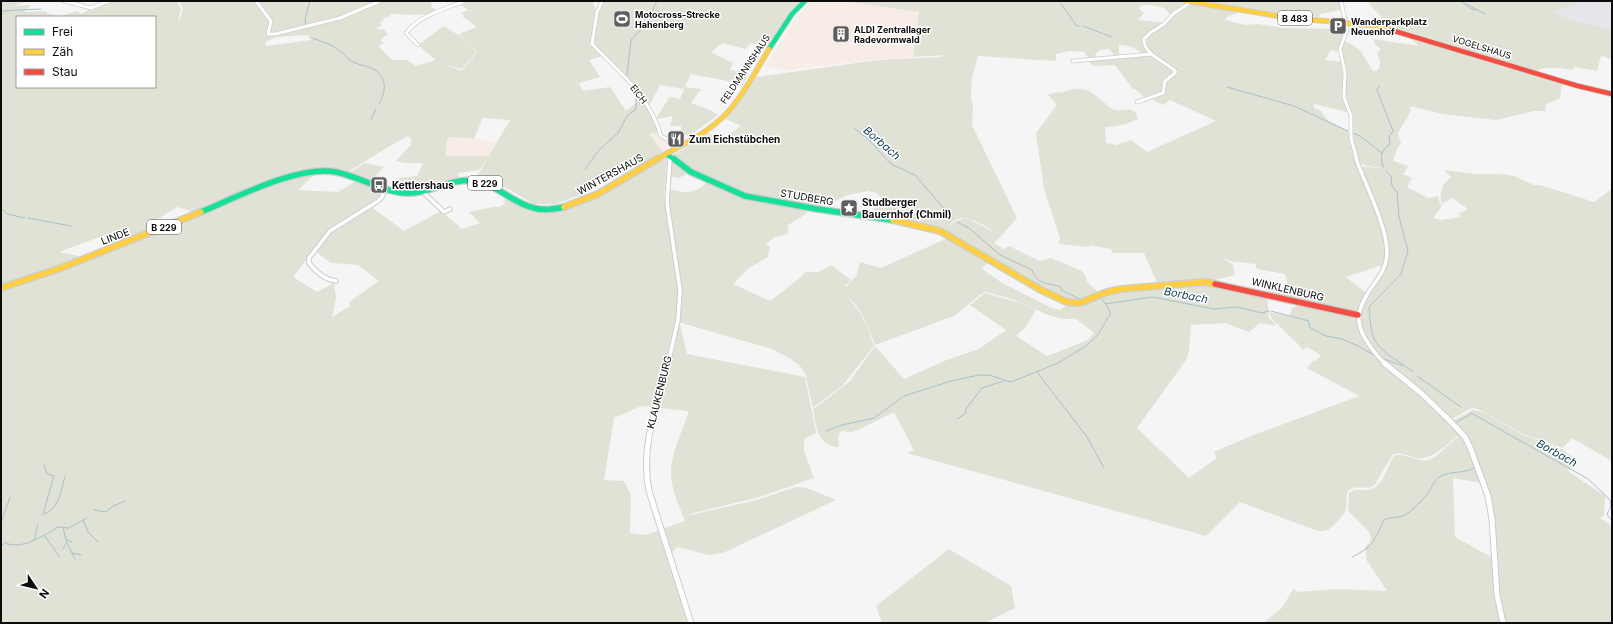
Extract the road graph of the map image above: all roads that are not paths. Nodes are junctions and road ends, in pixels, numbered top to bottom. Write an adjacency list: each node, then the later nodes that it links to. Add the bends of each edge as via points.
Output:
1 (1, 1): 2 (street)
2 (21, 1)
3 (64, 1): 4 (street, via 91,8)
4 (109, 1)
5 (256, 1): 6 (street, via 270,19 268,34 340,18)
6 (380, 1)
7 (465, 1): 13 (street, via 410,27 406,33)
8 (602, 1): 18 (street, EICH, via 597,12 592,44 642,95 656,119 660,135)
9 (805, 1): 18 (main road, FELDMANNSHAUS / B 229, via 795,10 728,111 714,124)
10 (1341, 1): 12 (street)
11 (1189, 2): 12 (main road, B 483, via 1284,17); 14 (street, via 1187,6 1172,14 1162,26 1146,35 1144,43)
12 (1346, 22): 16 (main road, VOGELSHAUS / B 483, via 1387,28); 27 (street, via 1346,35 1340,51 1345,73 1344,97 1352,123 1352,145 1383,228 1387,254 1381,277 1368,294)
13 (418, 45)
14 (1152, 54): 15 (street); 17 (street, via 1176,72 1165,81 1163,93)
15 (1073, 61)
16 (1612, 94)
17 (1137, 102)
18 (680, 146): 19 (main road, B 229)
19 (669, 156): 22 (main road, WINTERSHAUS / B 229, via 578,203 555,209 539,210 527,207 495,187 474,181 456,182); 25 (main road, STUDBERG, via 691,172 745,196 886,218 940,231 1062,301 1080,303 1101,294 1132,288); 28 (street, KLAUKENBURG, via 667,203 680,300 648,438 645,470 649,491)
20 (262, 188): 21 (main road, WINTERSHAUS / B 229, via 315,171 336,172); 26 (main road, LINDE / B 229)
21 (385, 190): 22 (main road, WINTERSHAUS / B 229, via 409,193); 24 (street, via 378,201 330,230 309,258 308,263 314,269 329,280)
22 (422, 191): 23 (street, via 444,212)
23 (450, 209)
24 (336, 281)
25 (1213, 283): 27 (main road, WINKLENBURG)
26 (1, 288)
27 (1358, 315): 29 (street, via 1360,333 1380,360 1421,393 1450,421 1462,433 1470,447 1488,496 1497,595)
28 (691, 623)
29 (1503, 623)

